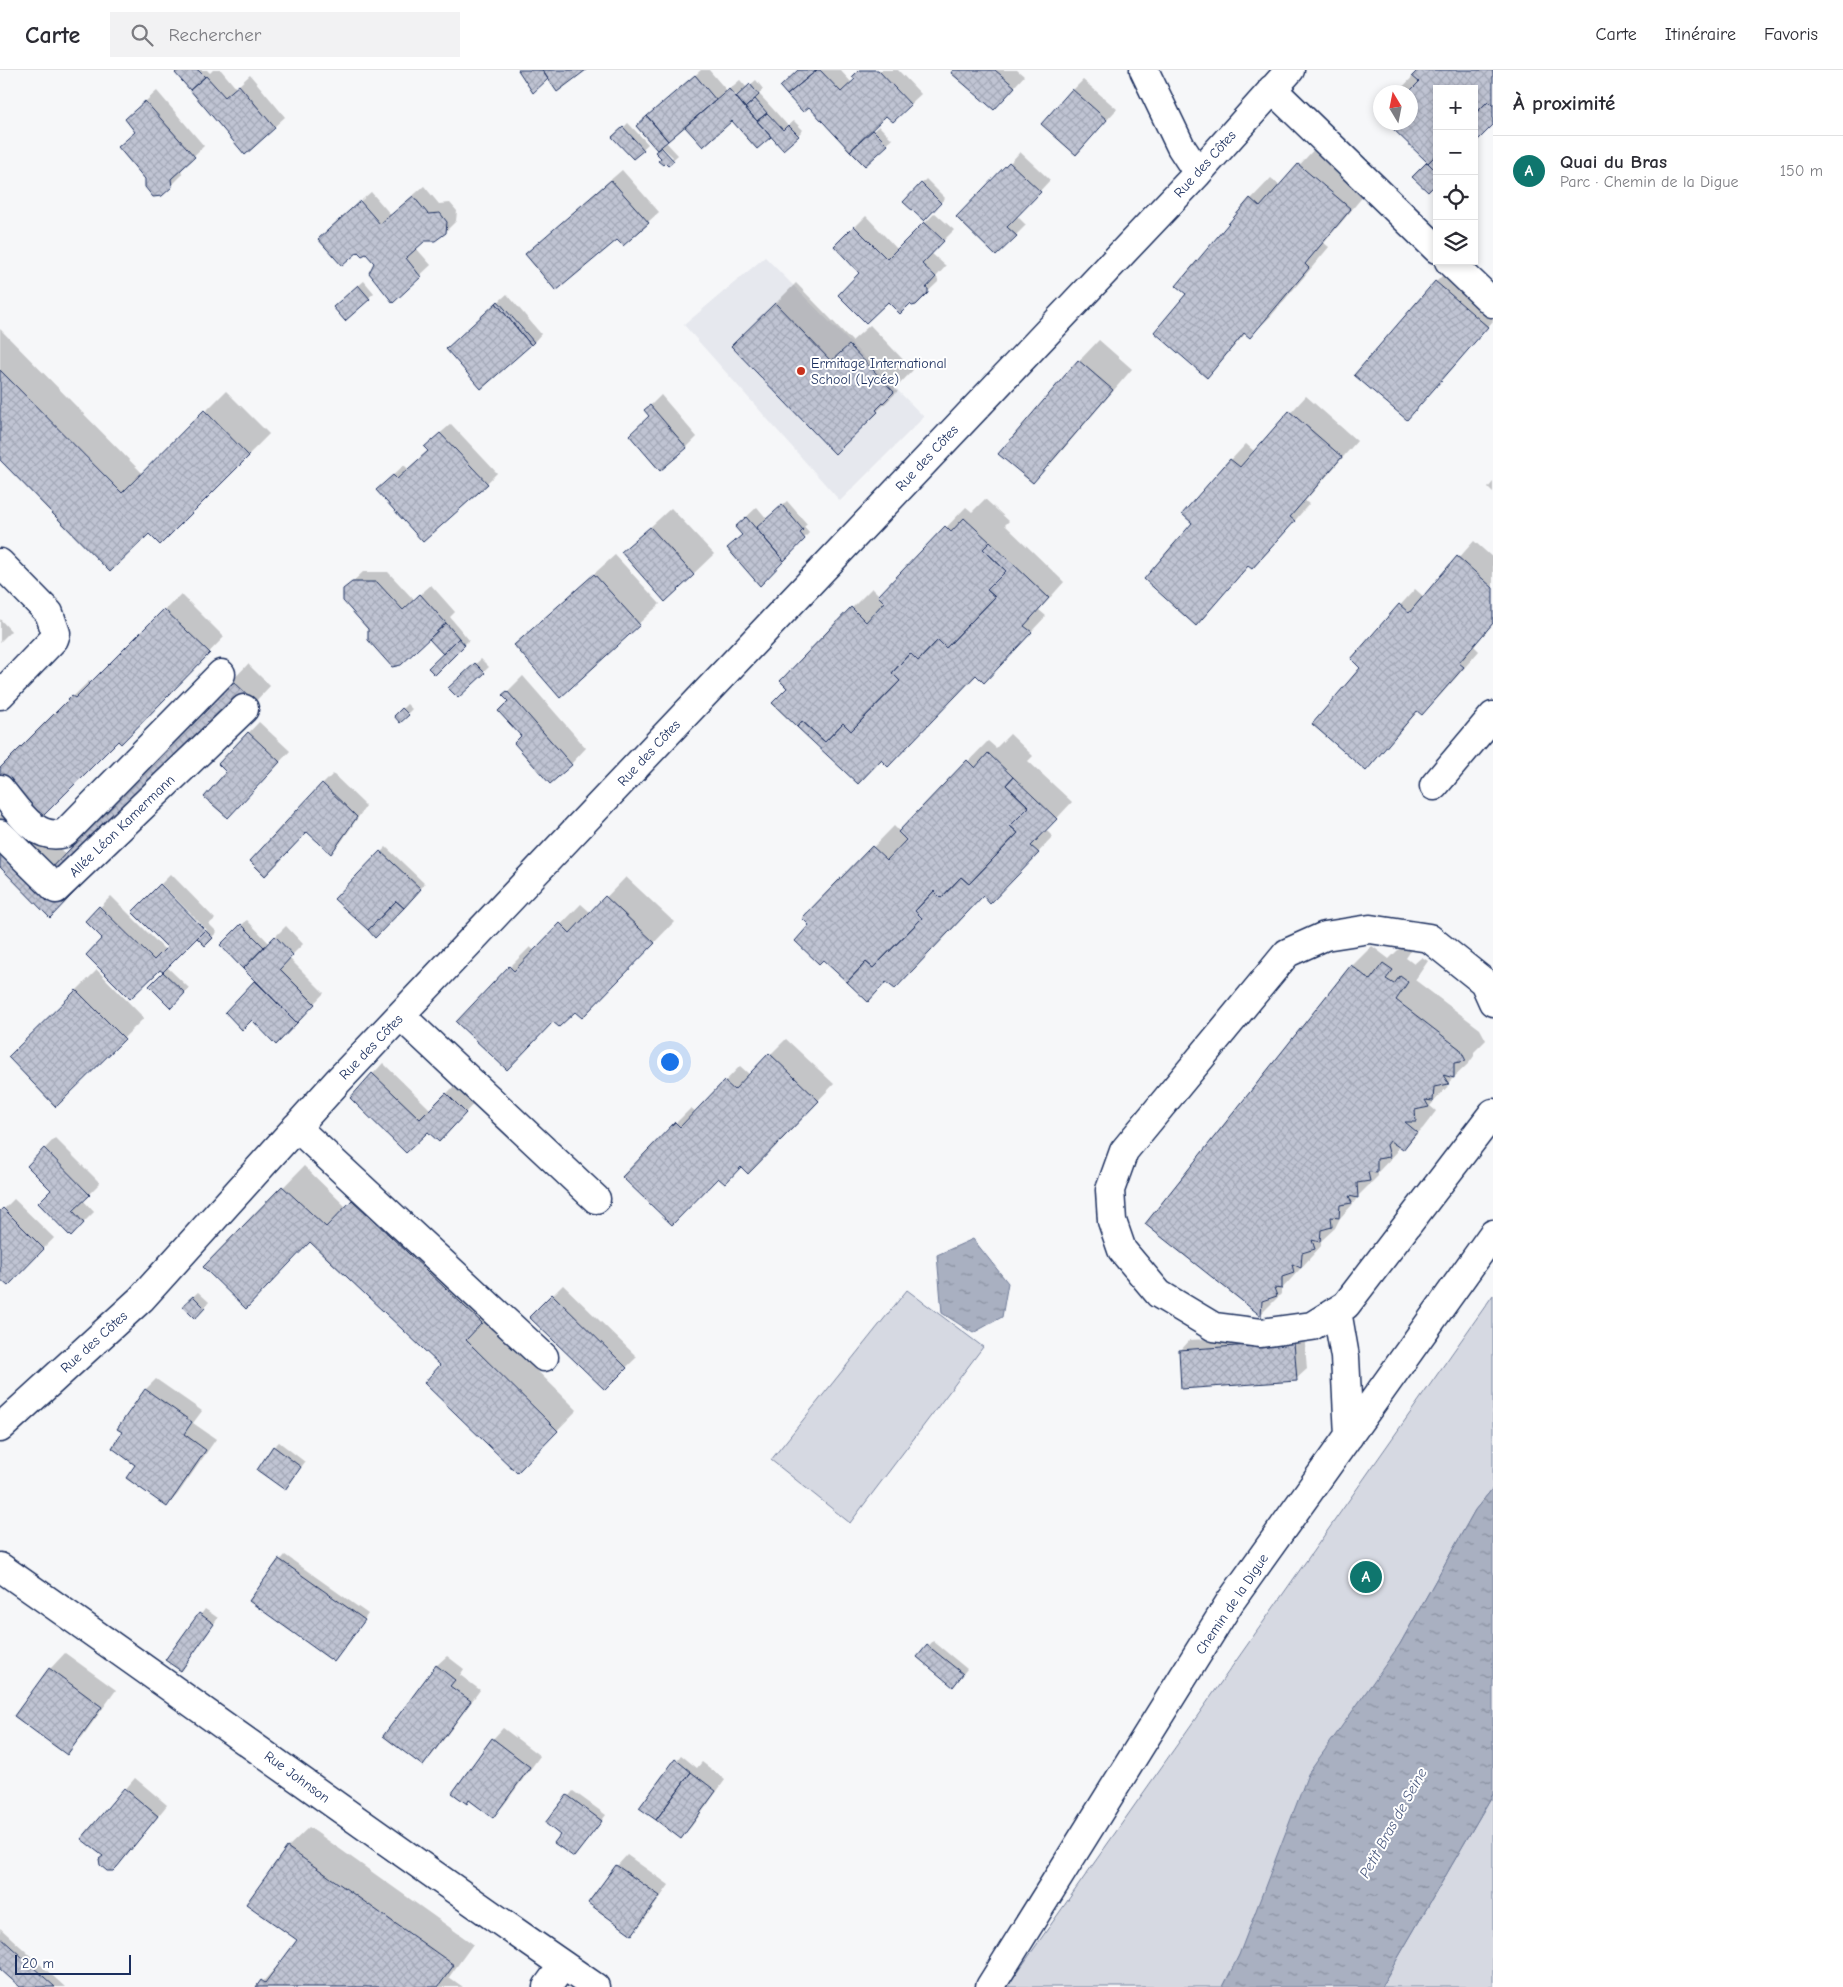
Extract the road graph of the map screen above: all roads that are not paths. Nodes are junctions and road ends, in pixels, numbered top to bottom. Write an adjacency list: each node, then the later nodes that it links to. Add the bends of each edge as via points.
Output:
1 (1144, 70): 4 (street, via 1181,147)
2 (1290, 70): 3 (street, Rue des Côtes)
3 (1272, 89): 4 (street, Rue des Côtes); 5 (street)
4 (1198, 173): 17 (street, Rue des Côtes)
5 (1433, 245)
6 (1454, 265): 7 (street)
7 (1493, 303)
8 (0, 563): 10 (street, via 49,613 56,633 54,639)
9 (222, 674): 14 (street, via 65,833 55,836 35,829)
10 (0, 695)
11 (244, 709): 15 (street, Allée Léon Kamermann, via 56,889)
12 (1493, 716): 13 (street)
13 (1434, 786)
14 (0, 789)
15 (0, 834)
16 (1493, 1002): 22 (street, via 1484,982 1429,938 1370,929 1325,936 1287,953 1124,1151 1110,1190 1112,1221 1122,1250 1159,1294 1214,1327 1262,1333 1312,1326)
17 (401, 1016): 19 (street, Rue des Côtes); 20 (street)
18 (1493, 1113): 22 (street, via 1346,1305)
19 (296, 1127): 23 (street); 24 (street, Rue des Côtes, via 142,1299)
20 (596, 1199)
21 (1493, 1234): 25 (street, Chemin de la Digue)
22 (1337, 1311): 25 (street, via 1345,1357)
23 (544, 1357)
24 (0, 1428)
25 (1349, 1436): 30 (street, Chemin de la Digue, via 1230,1602)
26 (0, 1567): 27 (street, Rue Johnson)
27 (563, 1965): 28 (street); 29 (street, Rue Johnson)
28 (547, 1987)
29 (595, 1987)
30 (990, 1987)

